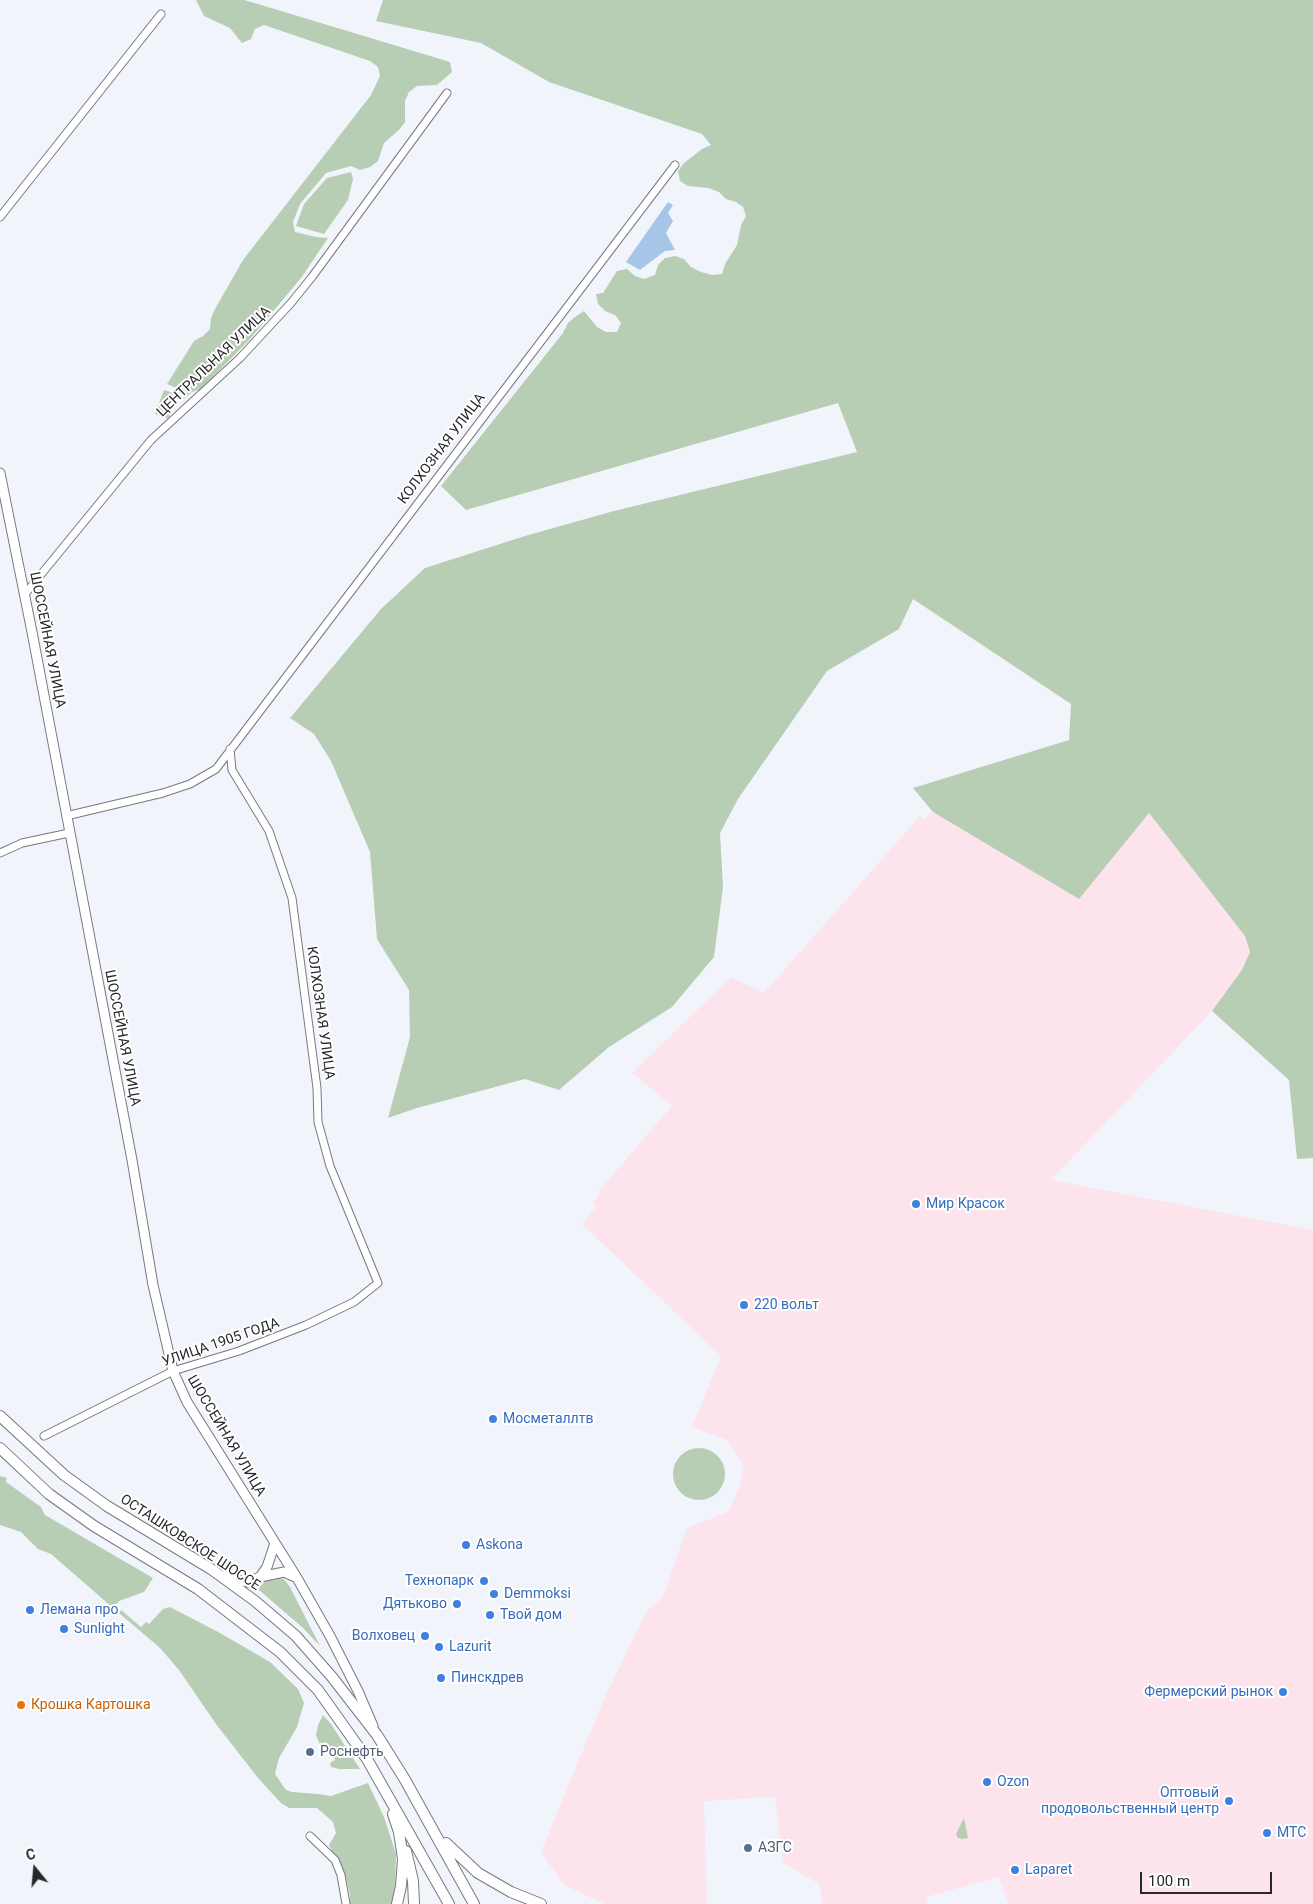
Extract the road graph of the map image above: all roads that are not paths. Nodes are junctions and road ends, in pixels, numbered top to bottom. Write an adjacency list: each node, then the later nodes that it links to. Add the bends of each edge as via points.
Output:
1 (162, 14): 4 (street)
2 (447, 93): 6 (street, ЦЕНТРАЛЬНАЯ УЛИЦА, via 291,303 240,358 150,440)
3 (675, 165): 7 (street, КОЛХОЗНАЯ УЛИЦА)
4 (0, 217)
5 (0, 473): 6 (street, ШОССЕЙНАЯ УЛИЦА)
6 (25, 594): 10 (street, ШОССЕЙНАЯ УЛИЦА)
7 (230, 749): 8 (street, КОЛХОЗНАЯ УЛИЦА); 9 (street, КОЛХОЗНАЯ УЛИЦА)
8 (216, 770): 9 (street); 10 (street, КОЛХОЗНАЯ УЛИЦА, via 163,794)
9 (232, 770): 13 (street, КОЛХОЗНАЯ УЛИЦА, via 269,831 292,898 317,1088 318,1122 330,1166)
10 (66, 816): 11 (street, ШОССЕЙНАЯ УЛИЦА)
11 (69, 833): 12 (street, via 22,843); 14 (street, ШОССЕЙНАЯ УЛИЦА, via 153,1285)
12 (0, 853)
13 (378, 1283): 14 (street, УЛИЦА 1905 ГОДА, via 354,1302 306,1325 239,1351)
14 (173, 1371): 16 (street, УЛИЦА 1905 ГОДА); 18 (street, ШОССЕЙНАЯ УЛИЦА, via 187,1402)
15 (0, 1416): 19 (main road, ОСТАШКОВСКОЕ ШОССЕ, via 64,1475)
16 (44, 1436)
17 (0, 1448): 23 (main road, via 49,1494 94,1526 198,1589 280,1652 318,1690)
18 (275, 1543): 20 (street); 21 (street, ШОССЕЙНАЯ УЛИЦА)
19 (211, 1569): 20 (street, via 234,1580 248,1582); 22 (main road, ОСТАШКОВСКОЕ ШОССЕ, via 296,1636 332,1676)
20 (260, 1577): 21 (street, via 284,1572)
21 (297, 1578): 22 (street, ШОССЕЙНАЯ УЛИЦА, via 347,1667)
22 (377, 1735): 24 (main road, ОСТАШКОВСКОЕ ШОССЕ)
23 (383, 1784): 25 (main road); 30 (main road)
24 (426, 1816): 31 (main road); 32 (main road, via 450,1849 478,1873)
25 (399, 1832): 28 (main road, via 403,1859); 29 (main road, via 411,1865)
26 (310, 1836): 27 (street, via 335,1860)
27 (346, 1904)
28 (397, 1904)
29 (414, 1904)
30 (449, 1904)
31 (474, 1904)
32 (541, 1904)

